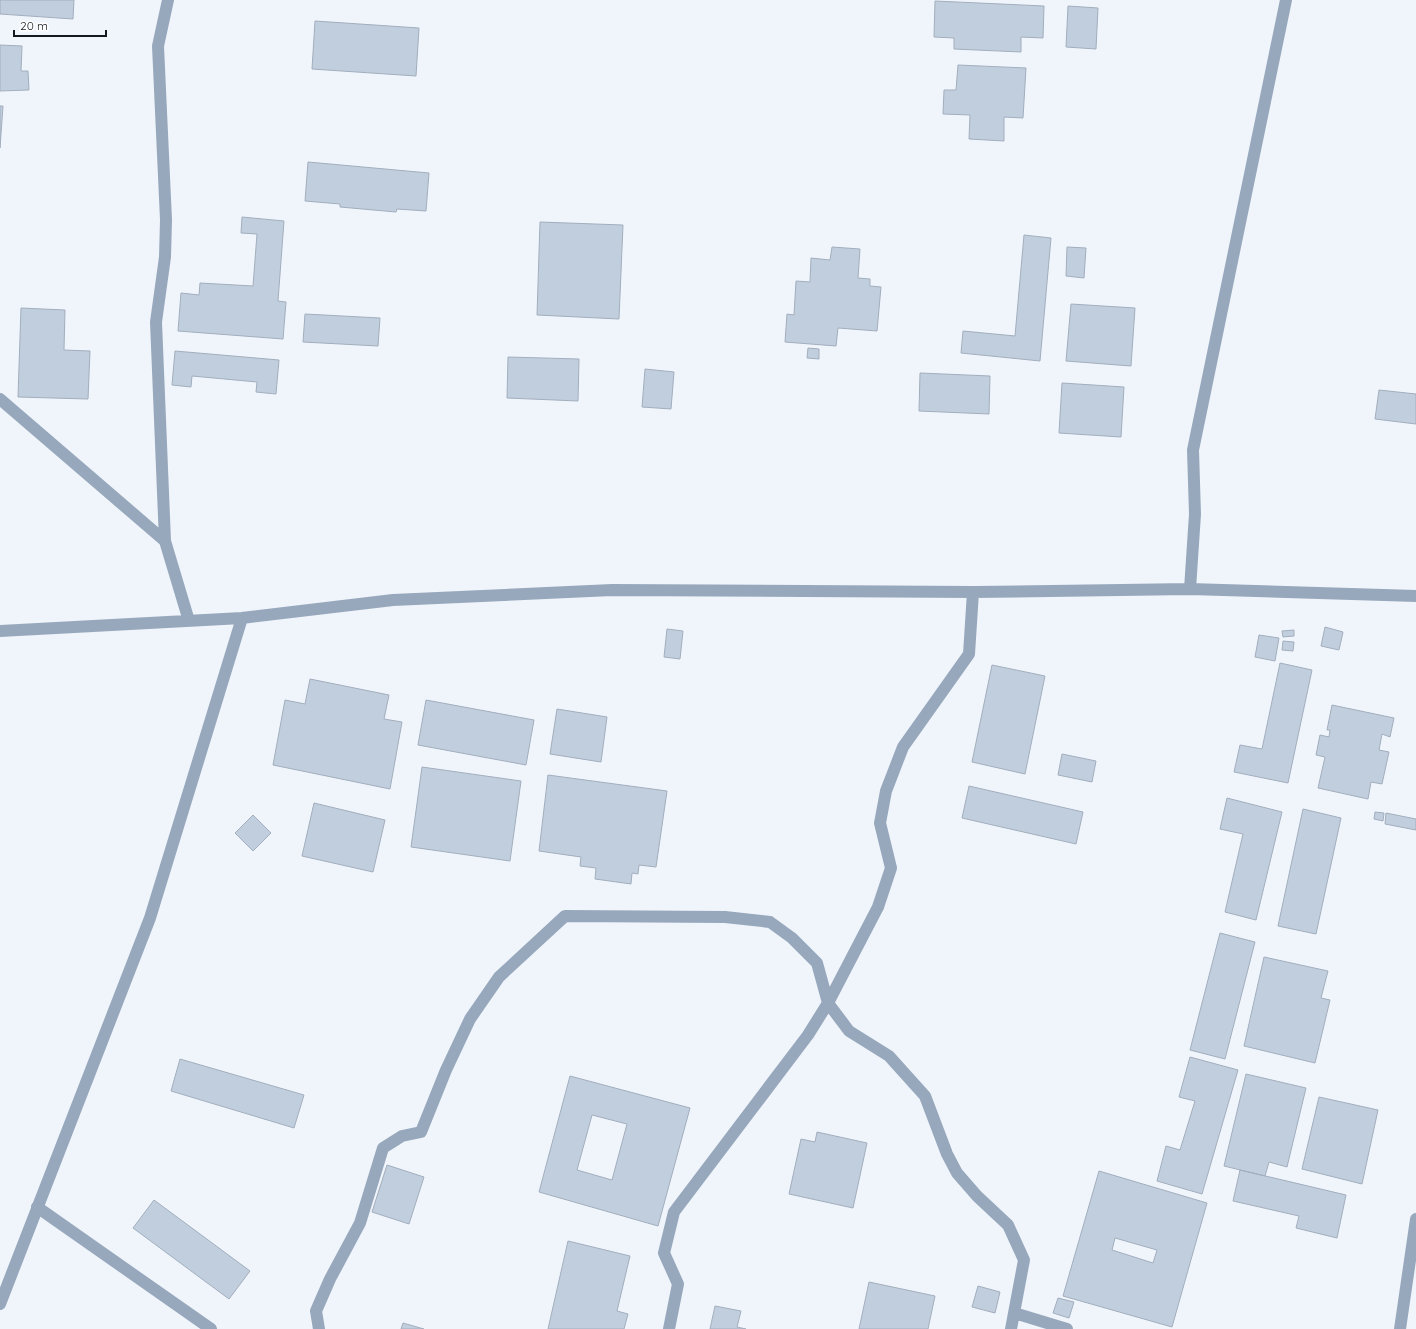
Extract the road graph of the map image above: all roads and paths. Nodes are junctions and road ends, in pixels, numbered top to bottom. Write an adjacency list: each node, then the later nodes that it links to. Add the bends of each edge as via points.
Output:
1 (168, 0): 4 (street, via 158,46 166,220 165,257 156,322)
2 (1286, 0): 5 (street, via 1193,450 1195,514)
3 (0, 399): 4 (street)
4 (165, 541): 9 (street)
5 (1190, 589): 6 (street); 7 (street)
6 (973, 592): 8 (street, via 612,590 393,600); 11 (street, via 969,654 904,747 886,791 880,823 891,868 878,907)
7 (1416, 596)
8 (242, 618): 9 (street); 12 (street, via 150,918)
9 (189, 621): 10 (street)
10 (0, 631)
11 (828, 1003): 15 (street, via 850,1031 889,1056 925,1096 957,1173 1008,1225 1024,1260); 17 (street, via 817,963 792,938 770,922 725,917 565,916 499,977 470,1018 421,1132 402,1136 383,1148 360,1223 316,1311); 18 (street, via 808,1035 674,1212 664,1253 678,1284)
12 (37, 1207): 14 (street); 16 (street)
13 (1416, 1218): 21 (street)
14 (0, 1304)
15 (1014, 1313): 19 (street); 20 (street)
16 (211, 1329)
17 (319, 1329)
18 (669, 1329)
19 (1011, 1329)
20 (1067, 1329)
21 (1400, 1329)

